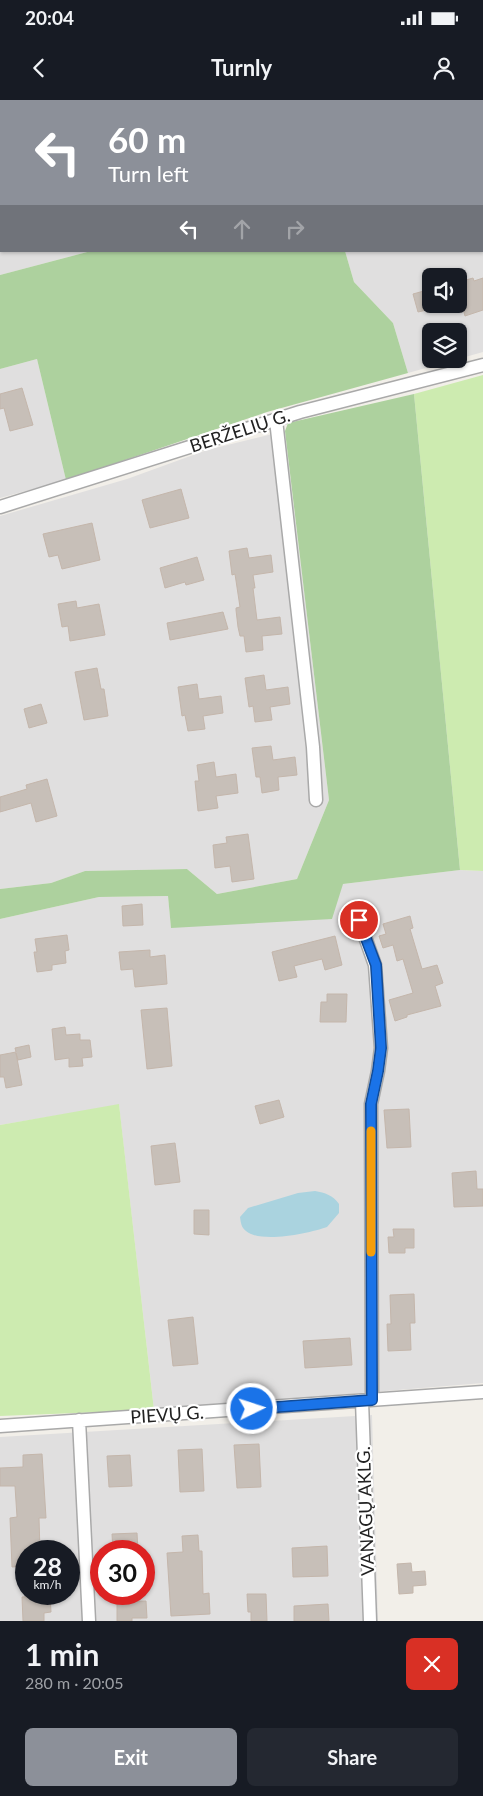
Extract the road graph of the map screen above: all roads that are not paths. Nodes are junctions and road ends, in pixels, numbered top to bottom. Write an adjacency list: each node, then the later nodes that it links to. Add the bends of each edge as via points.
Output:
1 (483, 364): 2 (street, BERŽELIŲ G.)
2 (276, 420): 3 (street, BERŽELIŲ G.); 4 (street)
3 (0, 507)
4 (316, 800)
5 (359, 920): 7 (street, VANAGŲ AKLG., via 376,965 381,1048 371,1104)
6 (483, 1392): 7 (street, PIEVŲ G.)
7 (367, 1401): 8 (street, PIEVŲ G.); 11 (street, VANAGŲ AKLG.)
8 (79, 1420): 9 (street, PIEVŲ G.); 10 (street)
9 (0, 1426)
10 (89, 1621)
11 (370, 1621)

